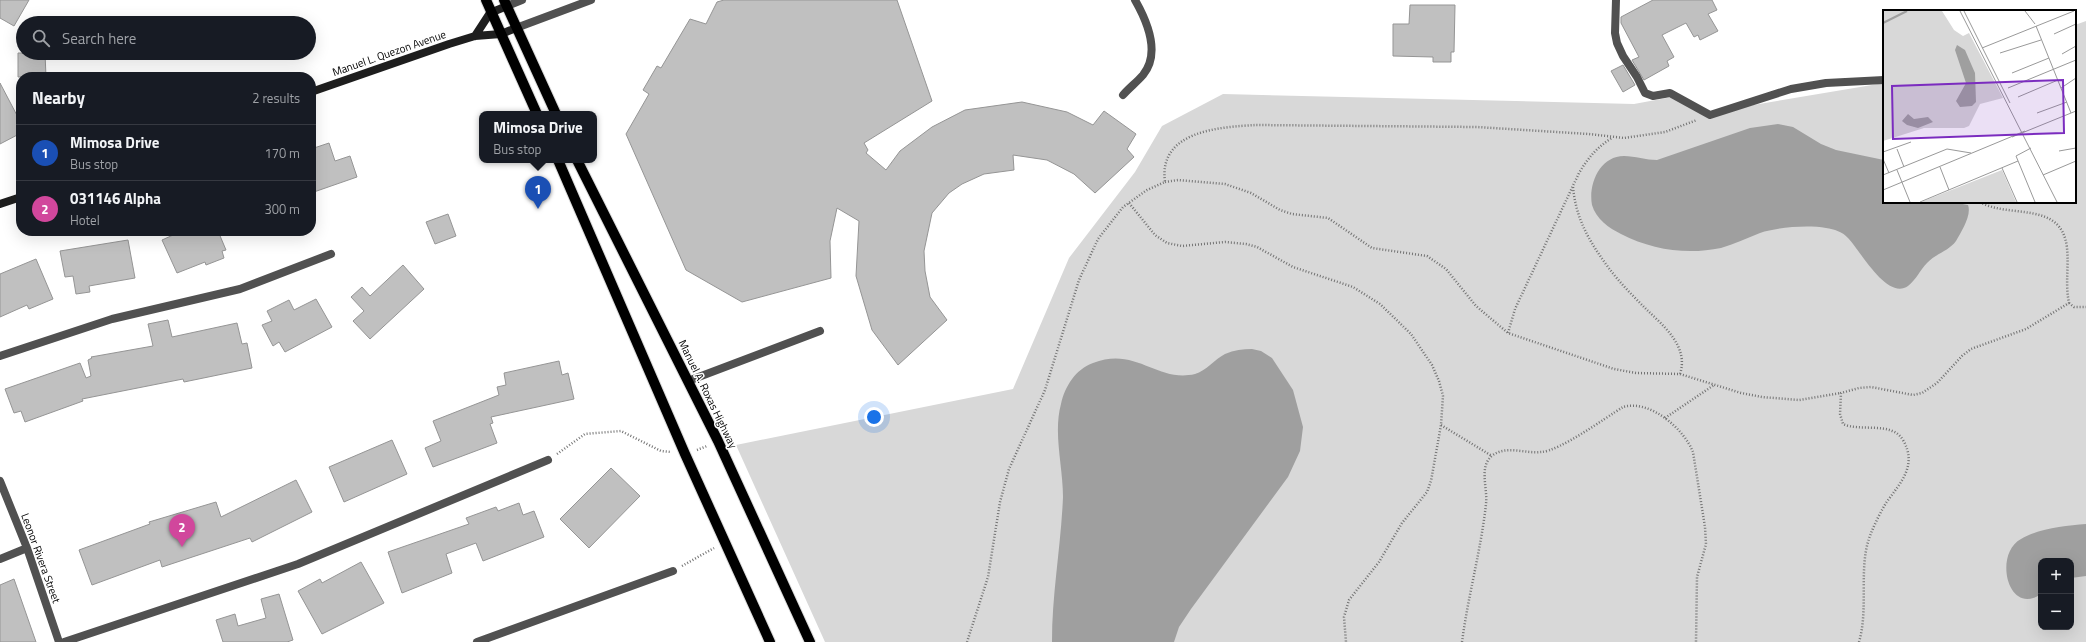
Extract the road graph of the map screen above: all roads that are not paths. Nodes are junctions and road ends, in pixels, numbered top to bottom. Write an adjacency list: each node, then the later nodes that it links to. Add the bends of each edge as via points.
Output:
1 (486, 0): 7 (main road)
2 (522, 0): 6 (street)
3 (591, 0): 8 (street)
4 (1134, 0): 13 (street, via 1148,28 1151,57 1144,74)
5 (1616, 0): 11 (street, via 1617,43 1645,94 1653,96 1670,92 1710,115 1791,89 1826,83)
6 (505, 3): 7 (street); 8 (main road)
7 (490, 12): 9 (main road); 10 (street)
8 (516, 28): 9 (street, Manuel L. Quezon Avenue); 15 (main road)
9 (501, 34): 10 (street, Manuel L. Quezon Avenue); 14 (main road)
10 (476, 36): 12 (street, Manuel L. Quezon Avenue)
11 (1883, 80)
12 (316, 90)
13 (1123, 95)
14 (536, 111)
15 (555, 111)
16 (559, 163): 32 (main road, via 685,454)
17 (579, 163): 23 (main road, Manuel A. Roxas Highway)
18 (16, 199): 19 (street)
19 (0, 204)
20 (330, 254): 22 (street, via 240,289 112,319)
21 (820, 331): 23 (street)
22 (0, 356)
23 (688, 381): 33 (main road, Manuel A. Roxas Highway)
24 (548, 460): 30 (street, via 298,564)
25 (0, 481): 26 (street, Leonor Rivera Street)
26 (27, 548): 27 (street); 29 (street, Leonor Rivera Street)
27 (0, 559)
28 (672, 571): 31 (street)
29 (59, 642)
30 (64, 642)
31 (477, 642)
32 (770, 642)
33 (810, 642)

